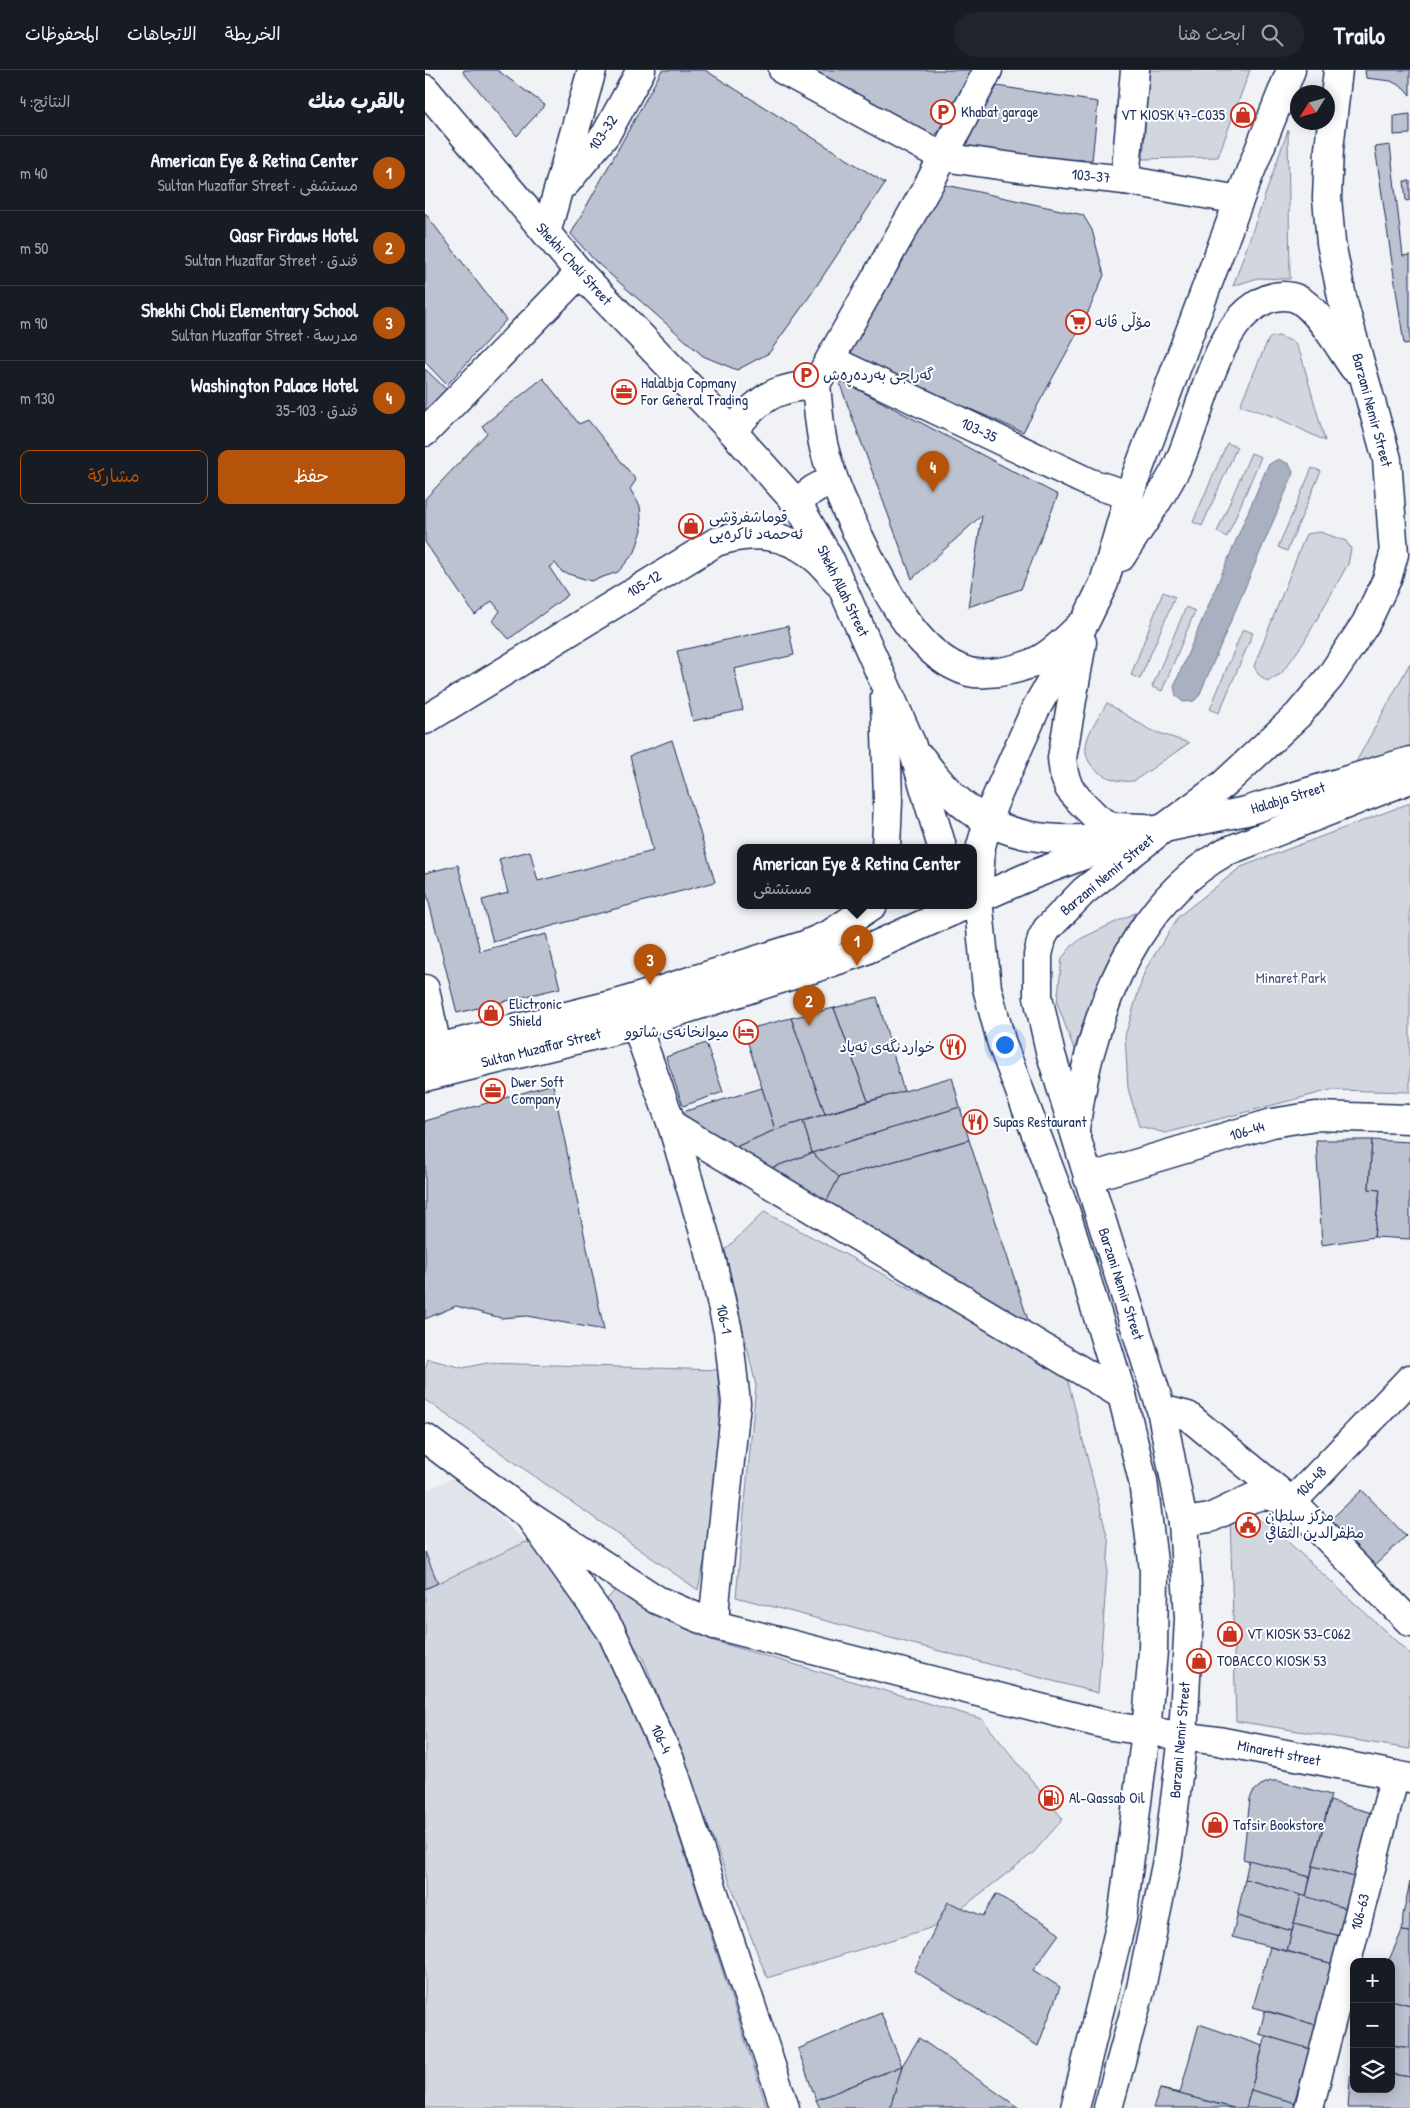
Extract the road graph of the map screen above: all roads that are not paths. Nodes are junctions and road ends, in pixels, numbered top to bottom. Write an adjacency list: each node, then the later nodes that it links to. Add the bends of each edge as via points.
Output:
1 (592, 70): 11 (main road, 103-32)
2 (641, 70): 11 (main road, 103-32, via 606,134)
3 (783, 70): 9 (main road)
4 (988, 70): 9 (main road)
5 (1135, 70): 10 (main road)
6 (1291, 70): 12 (main road)
7 (1338, 70): 17 (main road, Barzani Nemir Street, via 1327,198 1331,243)
8 (426, 92): 13 (main road, Shekhi Choli Street)
9 (943, 157): 10 (main road, 103-37); 15 (main road)
10 (1125, 180): 12 (main road, 103-37)
11 (558, 192): 13 (main road, 103-32)
12 (1239, 200): 22 (main road)
13 (546, 233): 14 (main road, Shekhi Choli Street)
14 (580, 273): 18 (main road, Shekhi Choli Street); 19 (main road)
15 (831, 360): 16 (main road); 22 (main road, 103-35, via 1090,483)
16 (816, 384): 18 (main road, via 768,396); 21 (main road, via 824,447)
17 (1366, 385): 20 (main road, Barzani Nemir Street); 25 (main road, via 1308,305 1294,297 1284,296 1255,306 1230,333 1171,478)
18 (732, 431): 23 (main road, Shekh Allah Street)
19 (425, 432)
20 (1387, 459): 24 (main road); 34 (main road, Barzani Nemir Street, via 1394,554 1366,624 1330,677 1298,715 1224,784)
21 (835, 484): 23 (main road, via 825,484 810,492); 27 (main road, via 894,604 919,638 959,668 982,674 1022,667 1043,659)
22 (1129, 495): 25 (main road)
23 (799, 506): 26 (main road, Shekh Allah Street)
24 (1410, 511)
25 (1104, 583): 27 (main road)
26 (855, 613): 28 (main road, Shekh Allah Street); 29 (main road, 105-12, via 823,564 808,552 773,536 734,536 699,551)
27 (1086, 620): 33 (main road, via 1035,710 993,805); 34 (main road, via 1063,758 1066,781 1079,800 1097,818 1112,827)
28 (884, 680): 30 (main road, Shekh Allah Street); 36 (main road, via 889,801)
29 (425, 720)
30 (911, 743): 33 (main road, via 945,789); 37 (main road)
31 (1410, 761): 34 (main road, Halabja Street, via 1246,810)
32 (1410, 779): 50 (main road, via 1225,852 1179,886 1152,917 1118,970 1090,1051)
33 (978, 815): 35 (main road, via 1004,829 1039,839); 38 (main road); 39 (main road, via 981,846)
34 (1164, 828): 35 (main road, Sultan Muzaffar Street); 50 (main road, Barzani Nemir Street, via 1084,891 1054,919 1042,938 1037,972 1038,997 1050,1051)
35 (1134, 836): 40 (main road, Sultan Muzaffar Street)
36 (885, 844)
37 (939, 844)
38 (942, 844)
39 (977, 864)
40 (977, 899)
41 (867, 909): 46 (main road, Sultan Muzaffar Street, via 830,934 805,945 623,1002)
42 (955, 909): 45 (main road, Sultan Muzaffar Street, via 861,952)
43 (969, 909): 53 (main road, Barzani Nemir Street, via 1002,1044 1066,1213)
44 (425, 989): 46 (main road)
45 (636, 1024): 47 (main road, Sultan Muzaffar Street); 49 (main road, 106-1)
46 (431, 1049)
47 (425, 1077)
48 (1410, 1119): 51 (main road, 106-44, via 1316,1116 1272,1123)
49 (672, 1125): 53 (main road); 60 (main road, 106-1, via 711,1258 728,1332 736,1403)
50 (1074, 1130): 51 (main road, Barzani Nemir Street)
51 (1088, 1178): 54 (main road, Barzani Nemir Street)
52 (1410, 1378): 56 (main road, 106-48)
53 (1122, 1396): 61 (main road, Barzani Nemir Street, via 1143,1481 1154,1570)
54 (1161, 1410): 56 (main road, via 1188,1416); 58 (main road, Barzani Nemir Street)
55 (427, 1442): 57 (main road, 106-4)
56 (1292, 1502): 58 (main road, 106-48, via 1265,1495 1210,1518); 59 (main road)
57 (529, 1516): 60 (main road, Minarett street, via 657,1600); 64 (main road, 106-4, via 611,1631 670,1760)
58 (1183, 1522): 62 (main road, Barzani Nemir Street, via 1189,1618)
59 (1410, 1622)
60 (715, 1625): 61 (main road, Minarett street, via 1111,1726)
61 (1147, 1732): 62 (main road, Minarett street); 65 (main road, Barzani Nemir Street, via 1122,1919)
62 (1183, 1737): 63 (main road, Minarett street); 66 (main road, Barzani Nemir Street, via 1166,1865 1141,1988)
63 (1403, 1776): 67 (main road, 106-63)
64 (785, 2108)
65 (1075, 2108)
66 (1108, 2108)
67 (1309, 2108)

